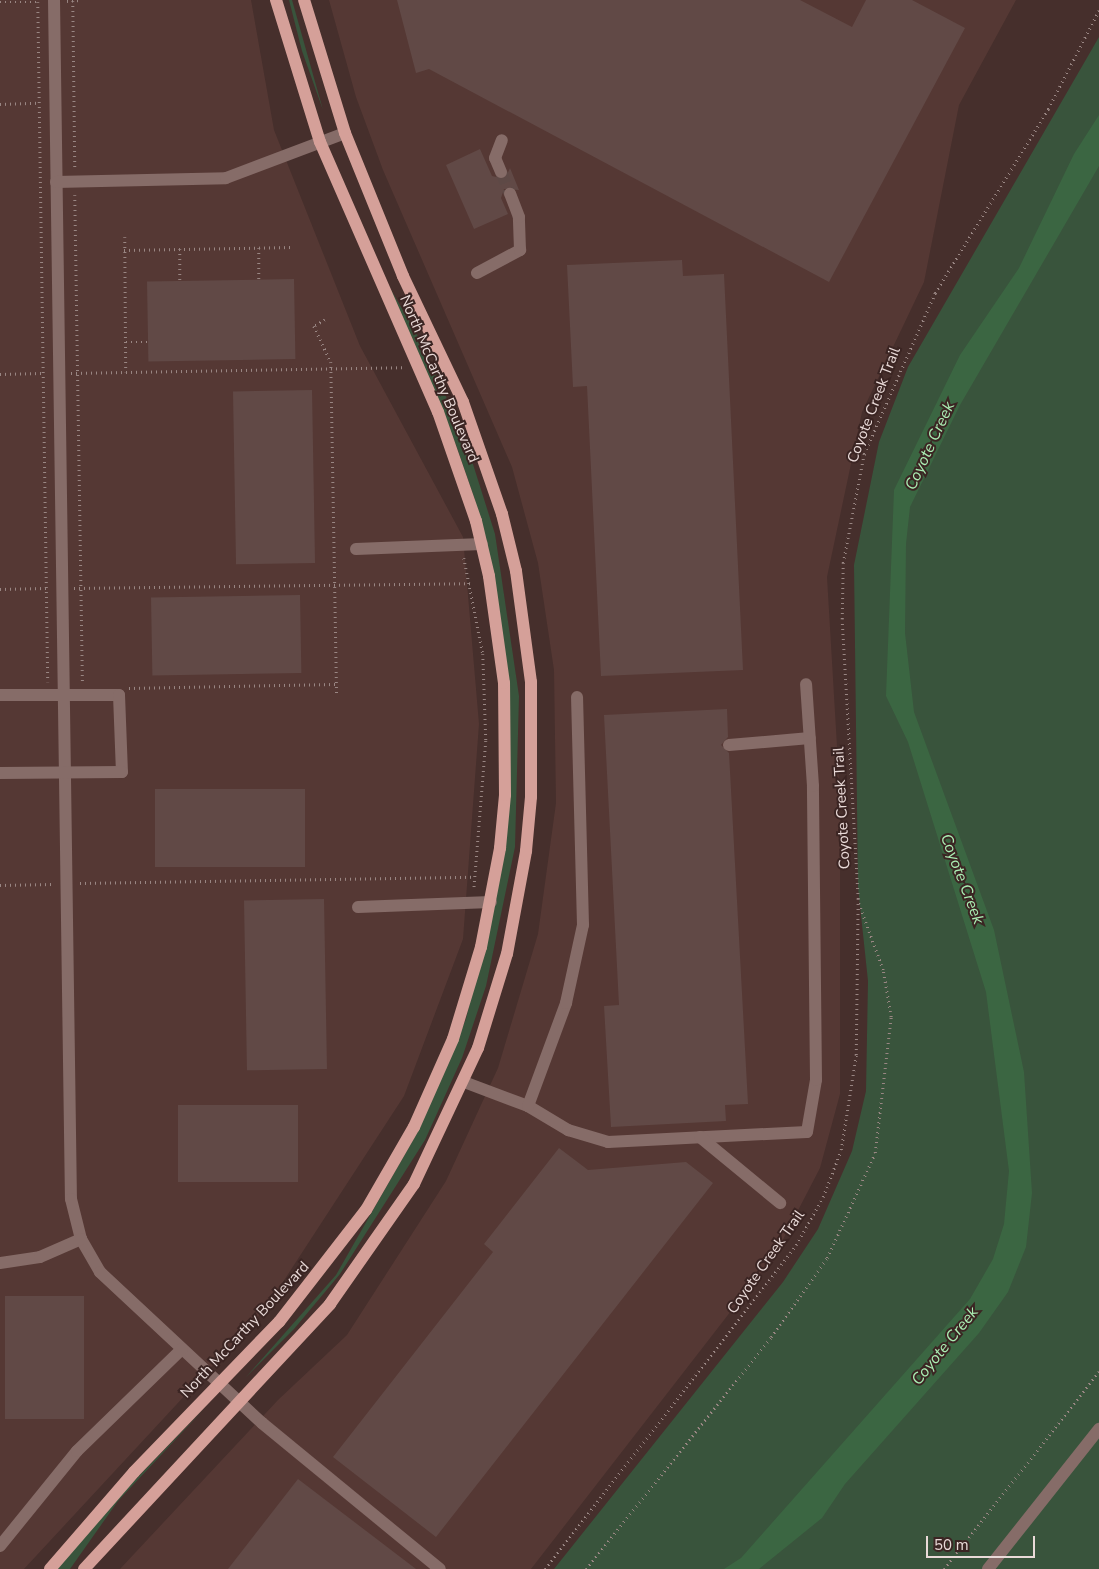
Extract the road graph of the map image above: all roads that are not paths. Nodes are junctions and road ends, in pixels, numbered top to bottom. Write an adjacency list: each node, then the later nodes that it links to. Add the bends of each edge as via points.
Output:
1 (54, 0): 8 (lane)
2 (276, 0): 6 (main road, North McCarthy Boulevard)
3 (304, 0): 4 (main road, North McCarthy Boulevard)
4 (345, 133): 6 (lane); 23 (main road, North McCarthy Boulevard, via 403,276 484,456 513,562 524,626 532,739 526,851 507,954)
5 (502, 140): 7 (lane, via 495,158)
6 (320, 142): 8 (lane, via 226,178); 11 (main road, North McCarthy Boulevard, via 458,465)
7 (501, 172)
8 (56, 182): 14 (lane)
9 (510, 194): 10 (lane, via 519,218 520,250)
10 (476, 273)
11 (482, 544): 12 (lane); 21 (main road, North McCarthy Boulevard, via 498,630 506,739 504,804)
12 (356, 549)
13 (806, 684): 17 (lane)
14 (62, 692): 15 (lane); 20 (lane); 20 (lane, via 119,695 122,772)
15 (0, 695)
16 (576, 697): 24 (lane, via 583,925 566,1003)
17 (810, 738): 18 (lane); 25 (lane, via 816,1080 807,1132)
18 (729, 745)
19 (0, 773): 20 (lane)
20 (63, 773): 27 (lane, via 71,1199)
21 (491, 902): 22 (lane); 30 (main road, North McCarthy Boulevard, via 453,1039 391,1170 309,1287)
22 (358, 907)
23 (464, 1082): 24 (lane); 31 (main road, North McCarthy Boulevard, via 414,1184 379,1239 305,1333)
24 (528, 1106): 25 (lane, via 568,1130 608,1142)
25 (700, 1137): 26 (lane)
26 (780, 1203)
27 (81, 1239): 28 (lane, via 40,1257); 29 (lane, via 100,1272)
28 (0, 1264)
29 (182, 1349): 30 (lane); 33 (lane, via 77,1451)
30 (220, 1382): 31 (lane); 34 (main road, North McCarthy Boulevard, via 95,1515)
31 (240, 1400): 35 (main road, North McCarthy Boulevard); 36 (lane)
32 (1099, 1429): 37 (lane)
33 (0, 1546)
34 (50, 1569)
35 (84, 1569)
36 (440, 1569)
37 (988, 1569)

